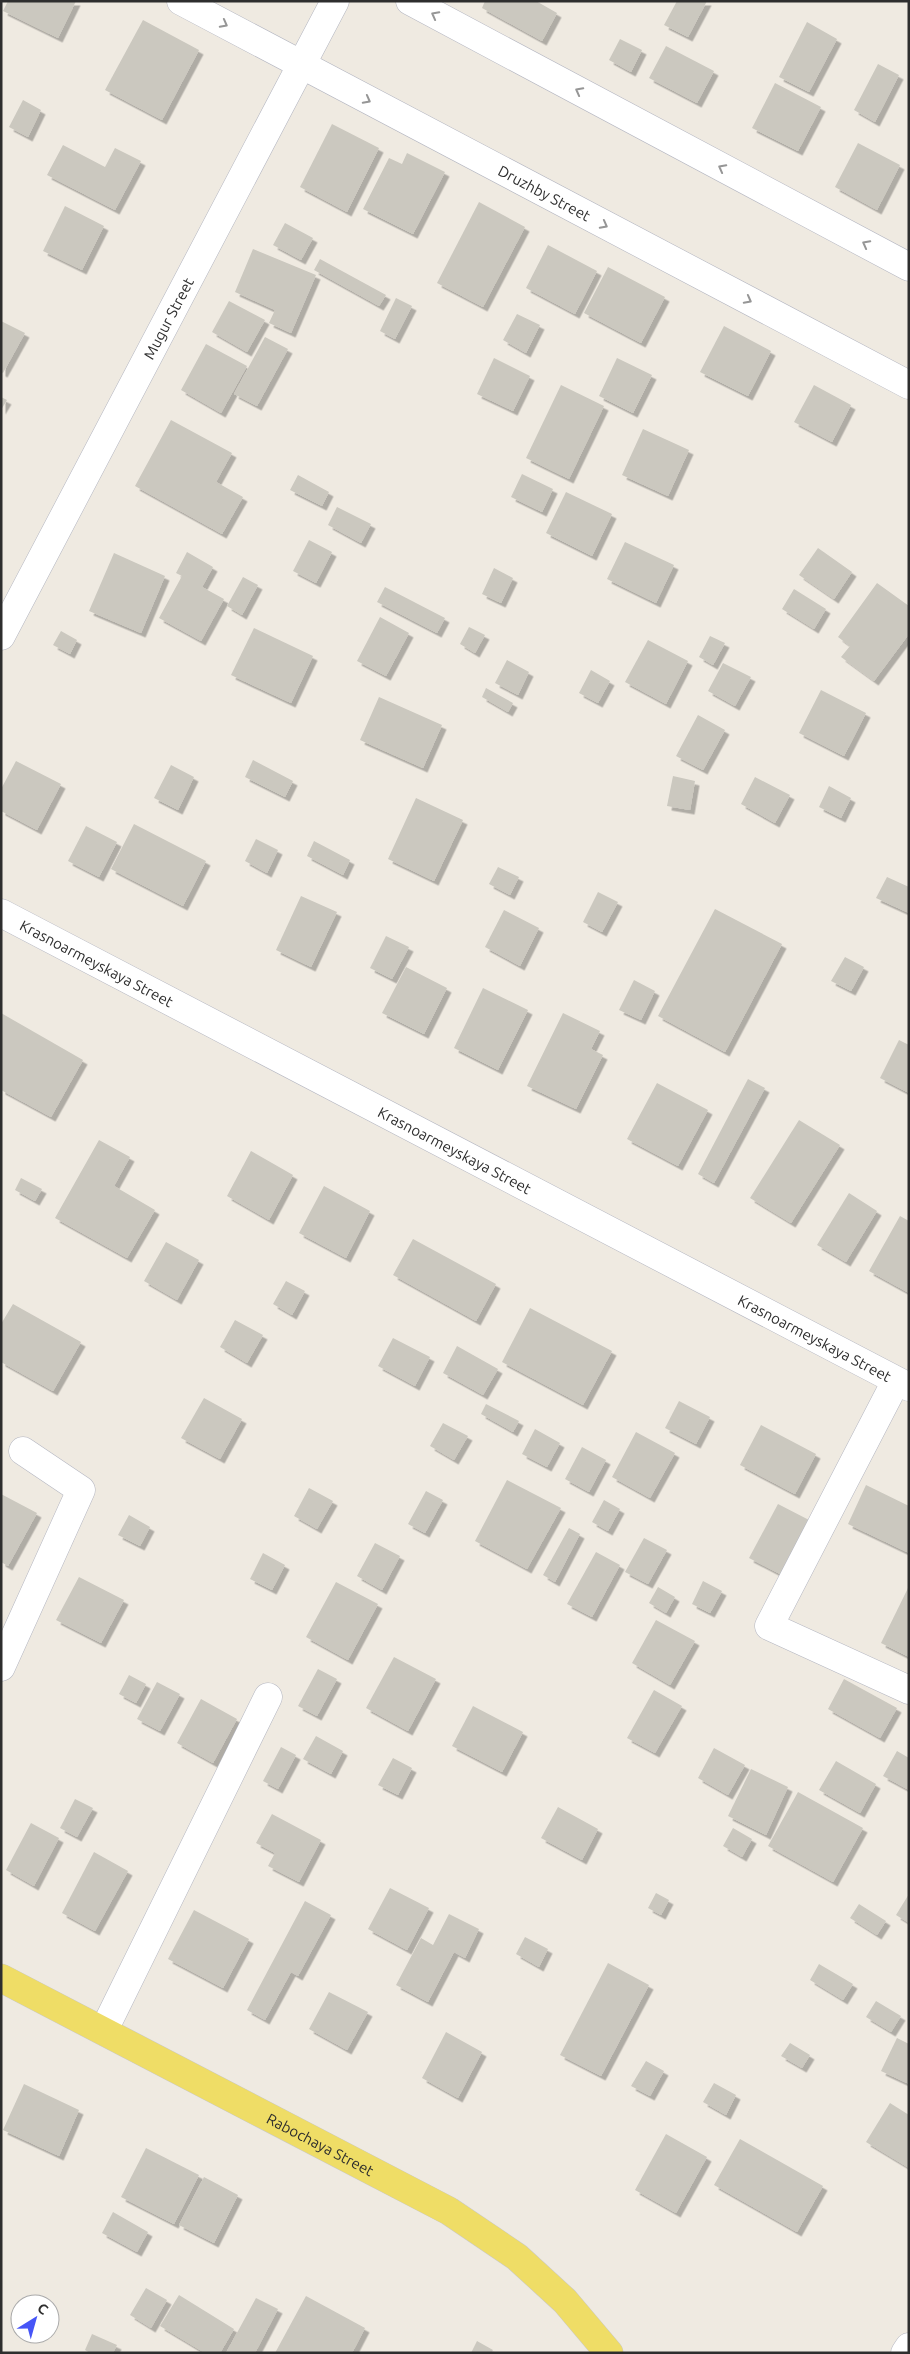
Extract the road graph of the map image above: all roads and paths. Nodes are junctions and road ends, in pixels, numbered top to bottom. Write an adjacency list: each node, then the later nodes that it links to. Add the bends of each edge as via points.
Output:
1 (180, 1): 4 (street, Druzhby Street, one-way to 4)
2 (335, 1): 4 (street, Mugur Street)
3 (410, 1): 5 (street, one-way to 3)
4 (301, 66): 6 (street, Druzhby Street, one-way to 6); 7 (street, Mugur Street)
5 (909, 267)
6 (909, 385)
7 (1, 636)
8 (1, 913): 9 (street, Krasnoarmeyskaya Street)
9 (902, 1384): 12 (street, via 769,1626)
10 (23, 1451): 11 (street, via 81,1490)
11 (1, 1667)
12 (909, 1690)
13 (268, 1696): 15 (street)
14 (1, 1978): 15 (main road, Rabochaya Street)
15 (104, 2030): 17 (main road, Rabochaya Street, via 449,2211 517,2257 565,2302)
16 (909, 2347): 18 (street)
17 (609, 2353)
18 (905, 2353)

